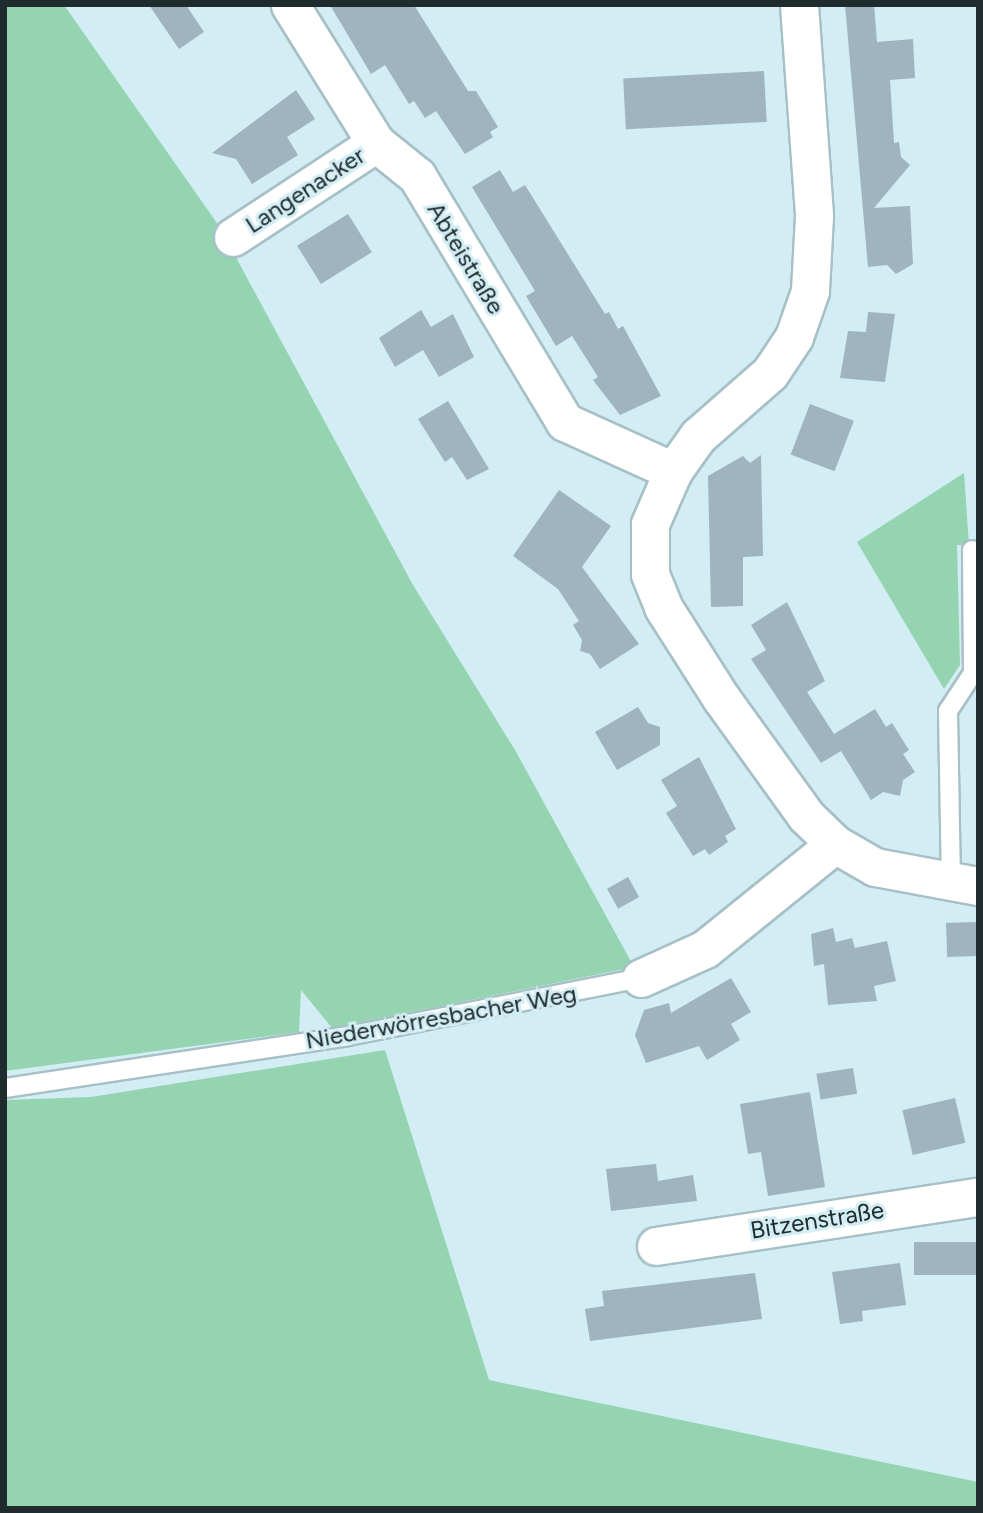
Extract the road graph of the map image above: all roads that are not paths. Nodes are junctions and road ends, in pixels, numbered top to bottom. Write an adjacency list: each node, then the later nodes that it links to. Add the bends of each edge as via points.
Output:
1 (290, 5): 3 (street, Abteistraße)
2 (799, 5): 5 (street, via 814,216 810,291 794,337 770,373 712,422)
3 (376, 143): 4 (street, Langenacker); 5 (street, Abteistraße, via 417,176 565,422)
4 (233, 237)
5 (673, 471): 7 (street, via 647,540 655,591 778,781)
6 (972, 550): 8 (lane, via 973,673 948,711)
7 (835, 844): 8 (street, via 875,867); 9 (street, Niederwörresbacher Weg, via 705,949)
8 (965, 885)
9 (641, 978): 10 (lane, Niederwörresbacher Weg, via 374,1031)
10 (5, 1088)
11 (978, 1197): 12 (street, Bitzenstraße)
12 (656, 1246)

